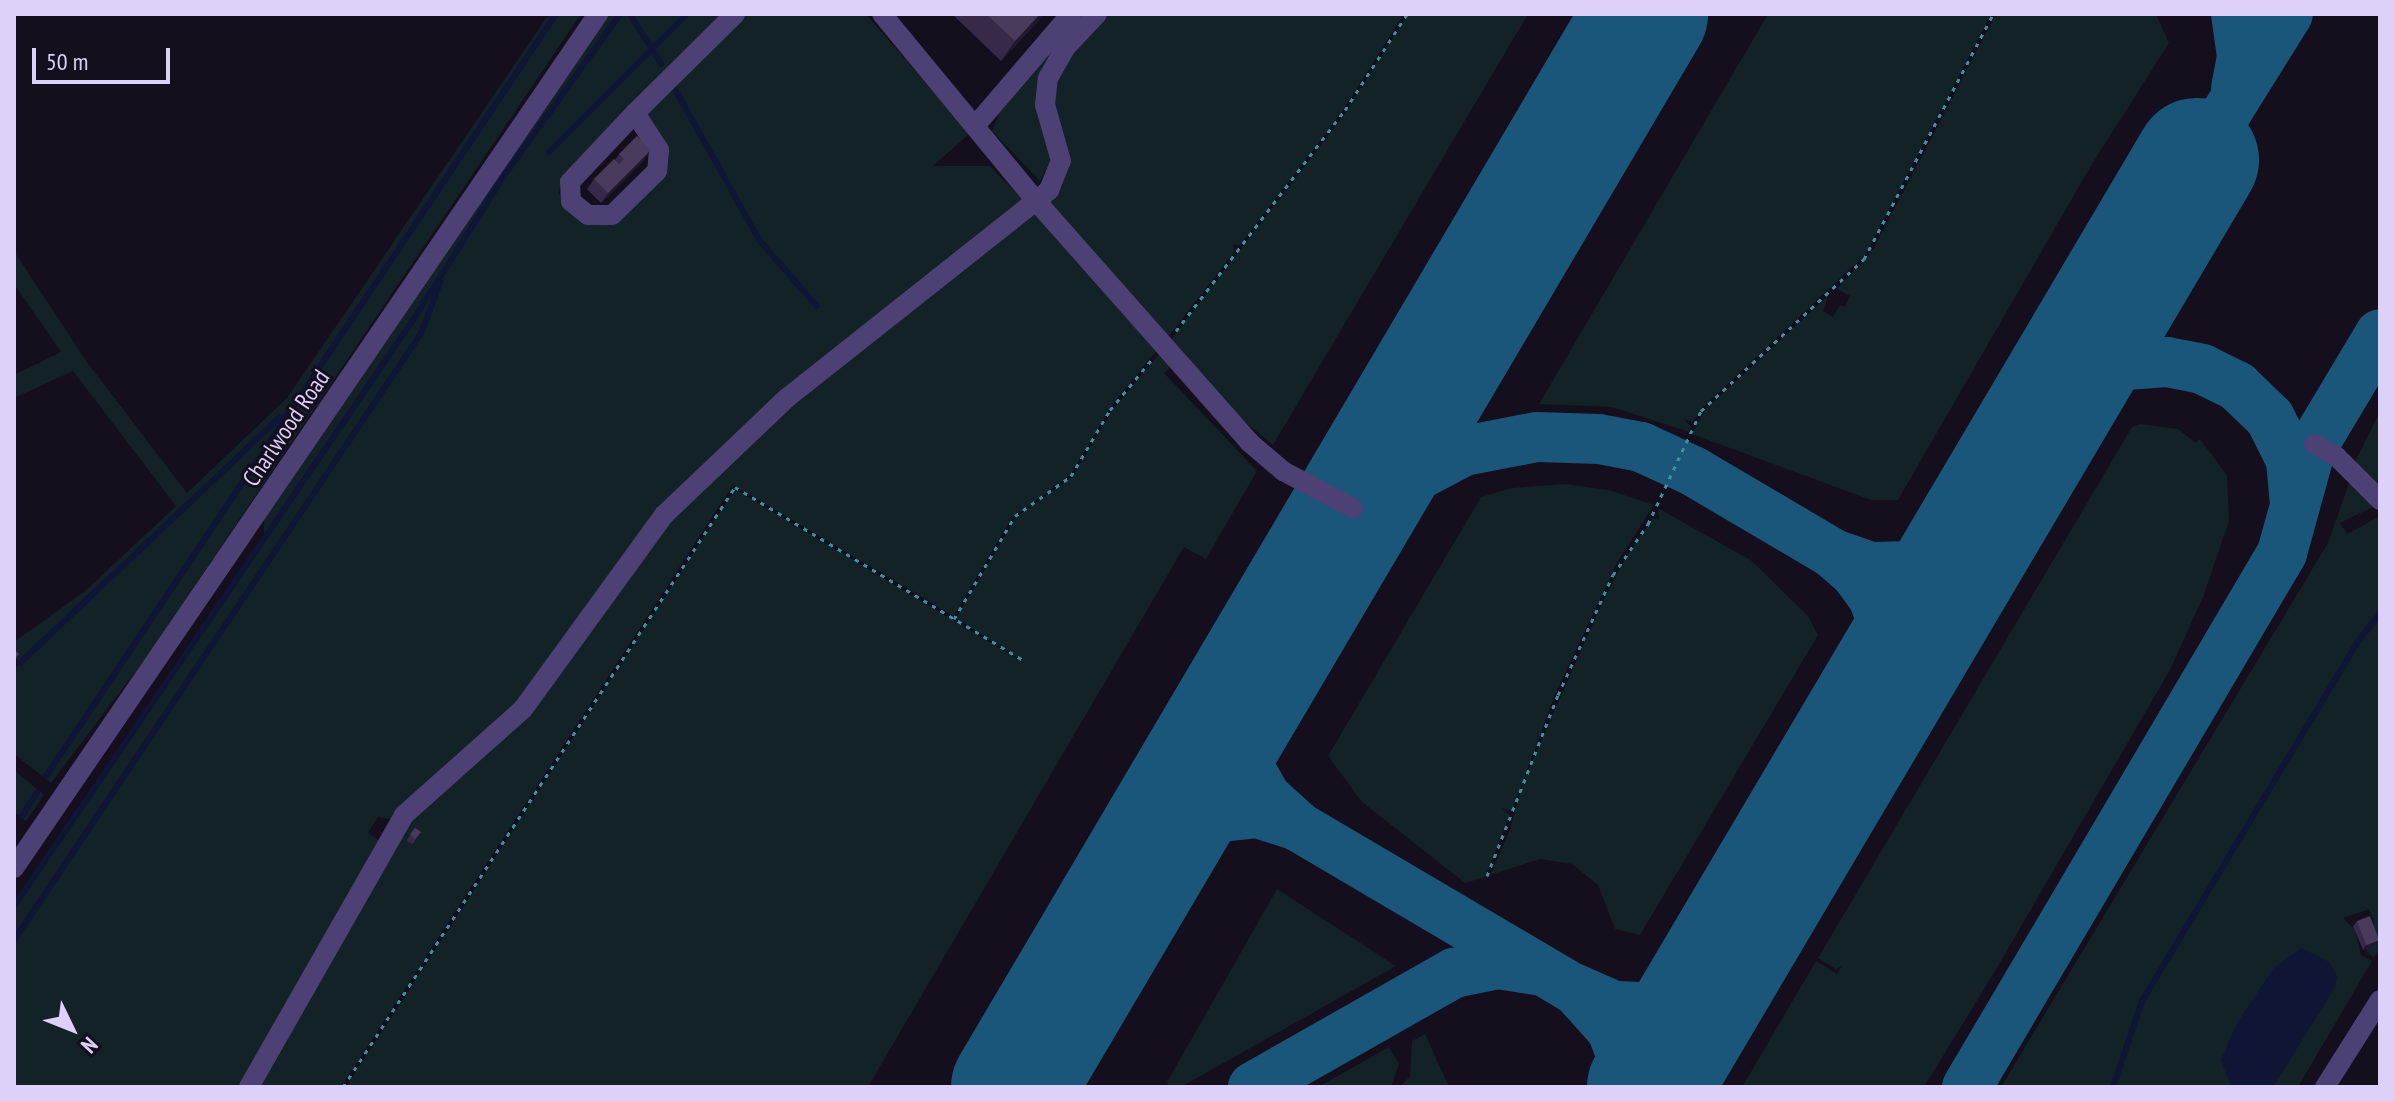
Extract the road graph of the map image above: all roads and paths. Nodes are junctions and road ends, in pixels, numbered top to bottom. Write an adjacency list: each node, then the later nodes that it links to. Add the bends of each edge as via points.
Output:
1 (598, 14): 17 (street, Charlwood Road)
2 (735, 14): 8 (street)
3 (882, 14): 9 (street)
4 (1071, 14): 9 (street)
5 (1097, 14): 10 (street, via 1066,47 1048,78 1045,105 1061,161 1053,185)
6 (1407, 14): 11 (path, via 1345,110)
7 (1993, 14): 18 (path, via 1864,259 1701,411 1570,668)
8 (635, 113): 8 (street, via 659,150 657,171 612,215 588,215 570,198 570,182)
9 (975, 126): 10 (street)
10 (1037, 202): 11 (street); 20 (street, via 787,398 664,515 523,709 404,815)
11 (1164, 345): 14 (street, via 1259,452); 15 (path, via 1110,410 1071,476 1015,516)
12 (2314, 444): 13 (street, via 2337,457)
13 (2380, 500)
14 (1353, 508)
15 (954, 619): 16 (path); 21 (path, via 735,487)
16 (1026, 662)
17 (14, 868)
18 (1487, 876)
19 (2380, 1000): 22 (street)
20 (249, 1087)
21 (343, 1087)
22 (2325, 1087)

